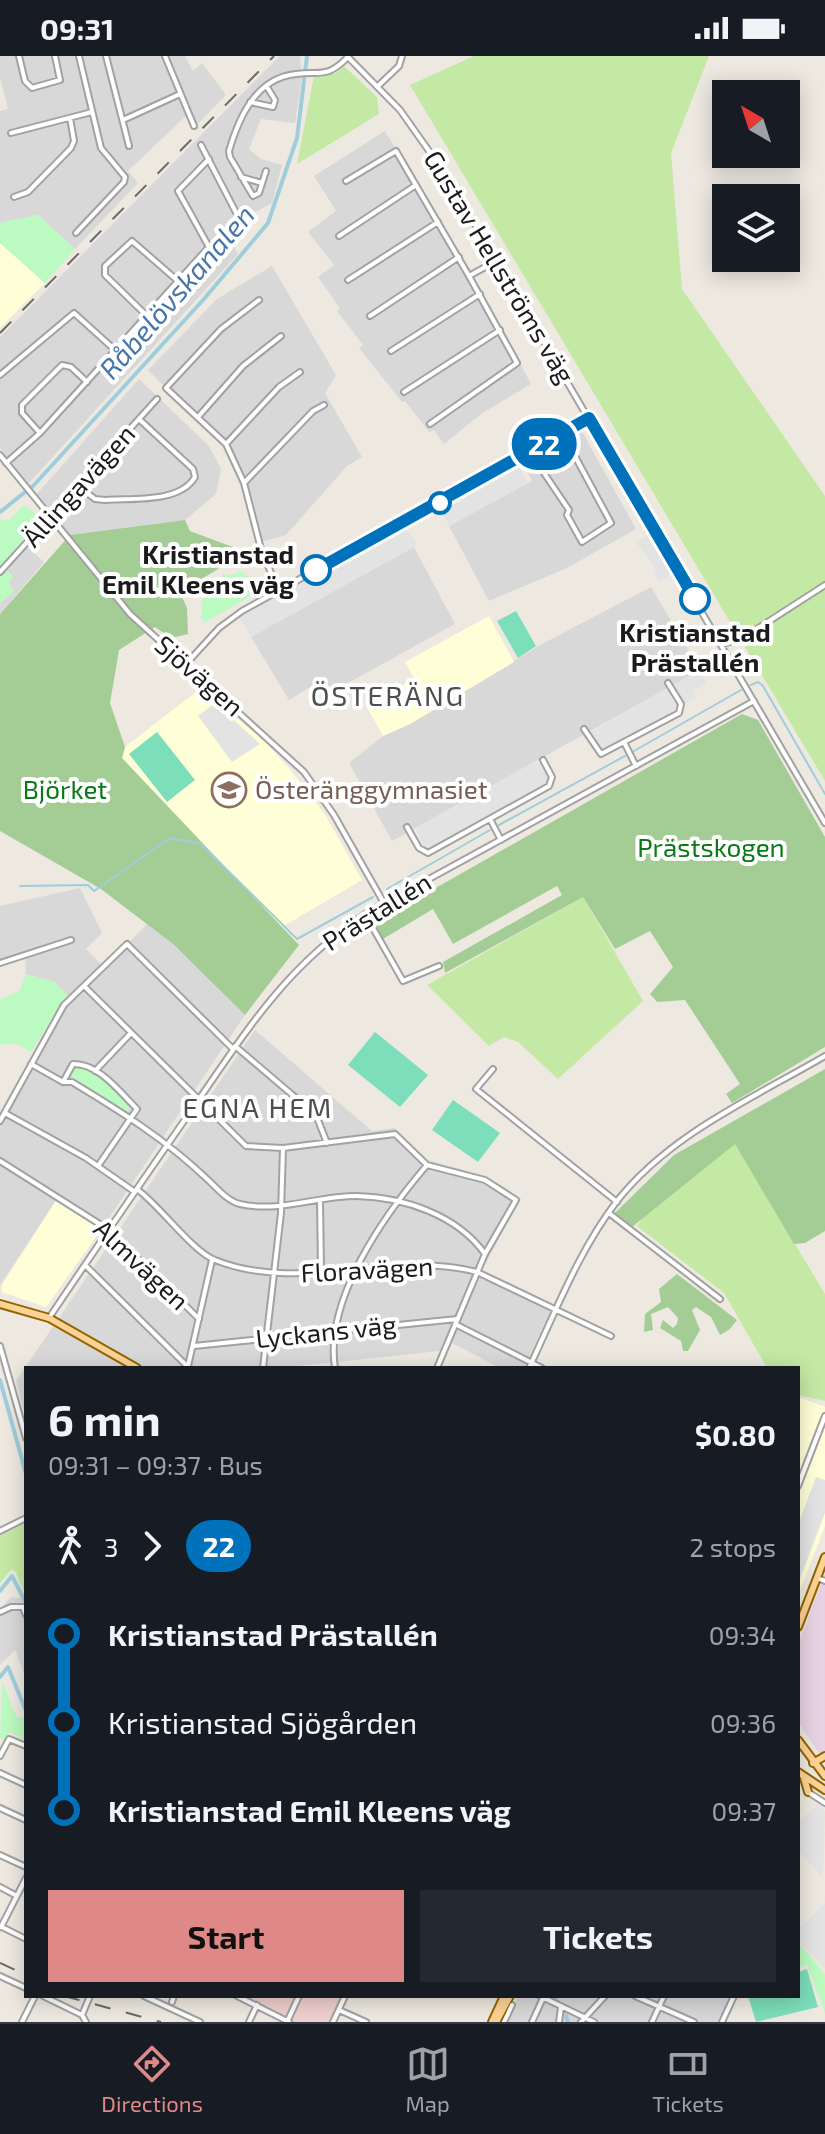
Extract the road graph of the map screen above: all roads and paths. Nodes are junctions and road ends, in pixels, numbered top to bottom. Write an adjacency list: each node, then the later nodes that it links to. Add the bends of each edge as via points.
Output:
1 (19, 56): 2 (street, via 32,88 60,80)
2 (55, 56)
3 (79, 56): 12 (street)
4 (106, 56): 14 (street)
5 (165, 56): 10 (street)
6 (347, 56): 8 (street, Gustav Hellströms väg); 9 (street, via 327,74 288,75)
7 (402, 56): 8 (street)
8 (378, 86): 31 (street, Gustav Hellströms väg, via 435,158)
9 (267, 87): 11 (street); 11 (street, via 273,107)
10 (180, 94): 14 (street); 15 (street)
11 (250, 102): 21 (street, via 229,151)
12 (92, 112): 13 (street); 27 (street, via 104,154 124,182)
13 (70, 118): 16 (street); 25 (street, via 71,148 28,192)
14 (123, 120): 18 (street)
15 (194, 126)
16 (11, 133)
17 (201, 145): 19 (street)
18 (129, 146)
19 (209, 159): 29 (street, via 178,191); 29 (street, via 243,226)
20 (266, 171): 23 (street)
21 (241, 177): 23 (street); 23 (street, via 253,196)
22 (346, 181): 24 (street, via 396,151)
23 (262, 183)
24 (416, 185): 26 (street); 28 (street)
25 (14, 197)
26 (438, 222): 30 (street); 33 (street)
27 (76, 233)
28 (339, 236)
29 (209, 247): 34 (street)
30 (459, 257): 32 (street); 38 (street)
31 (496, 261): 32 (street); 50 (street, Gustav Hellströms väg)
32 (469, 276): 35 (street)
33 (348, 280)
34 (178, 281): 37 (street); 37 (street, via 132,241 105,266 105,275)
35 (480, 294): 39 (street); 42 (street)
36 (259, 300): 49 (street, via 221,329 166,388)
37 (146, 315): 41 (street)
38 (370, 316)
39 (500, 330): 46 (street); 52 (street, via 516,366)
40 (281, 336): 49 (street, via 243,366)
41 (115, 350): 44 (street, via 74,313); 45 (street)
42 (391, 351)
43 (300, 372): 55 (street)
44 (0, 375)
45 (87, 382): 53 (street); 53 (street, via 62,365 22,405 22,413)
46 (404, 392)
47 (157, 399): 51 (street, Ällingavägen)
48 (324, 405): 59 (street)
49 (198, 417): 55 (street)
50 (589, 418): 54 (street); 67 (street, Gustav Hellströms väg)
51 (139, 419): 60 (street, Ällingavägen); 60 (street, via 193,469 191,485 172,494 105,500)
52 (430, 424)
53 (40, 433): 58 (street)
54 (563, 434): 57 (street); 61 (street)
55 (226, 444): 59 (street)
56 (0, 455): 58 (street, Sjövägen)
57 (573, 455): 57 (street, via 611,523 582,542 569,510 544,473)
58 (6, 463): 62 (street, Sjövägen)
59 (244, 483): 66 (street)
60 (78, 486): 62 (street, Ällingavägen)
61 (459, 492)
62 (49, 518): 64 (street, Ällingavägen); 68 (street, Sjövägen, via 130,614)
63 (397, 525): 66 (street)
64 (0, 572)
65 (825, 585): 67 (street, via 746,636)
66 (279, 592): 68 (street, via 230,620)
67 (721, 645): 70 (street, Gustav Hellströms väg)
68 (186, 664): 79 (street, Sjövägen, via 304,772)
69 (668, 683): 72 (street, via 681,704 679,713)
70 (754, 701): 74 (street, Prästallén); 76 (street, Gustav Hellströms väg)
71 (584, 729): 72 (street, via 601,754)
72 (625, 744): 74 (street)
73 (543, 760): 75 (street, via 552,777 549,786)
74 (636, 766): 78 (street, Prästallén)
75 (490, 819): 77 (street, via 428,853); 78 (street)
76 (825, 823)
77 (407, 827)
78 (501, 840): 79 (street, Prästallén)
79 (385, 905): 80 (street, Prästallén)
80 (365, 914): 83 (street, via 403,981); 86 (street, Prästallén, via 294,970)
81 (71, 940): 82 (street)
82 (0, 963)
83 (439, 966)
84 (84, 986): 85 (street); 86 (street, via 127,944); 88 (street, via 64,1005)
85 (131, 1033): 90 (street); 92 (street)
86 (234, 1047): 92 (street, Prästallén); 97 (street, via 316,1115)
87 (825, 1056): 105 (street, via 675,1145)
88 (31, 1064): 91 (street); 93 (street)
89 (493, 1069): 105 (street, via 476,1089)
90 (95, 1071): 91 (street, via 75,1063); 94 (street, via 137,1109)
91 (63, 1082): 94 (street, via 72,1082)
92 (199, 1100): 96 (street, Prästallén); 98 (street, via 246,1146)
93 (5, 1113): 95 (street); 101 (street)
94 (131, 1117): 96 (street); 101 (street)
95 (0, 1121)
96 (169, 1143): 102 (street, Prästallén); 106 (street, via 230,1200)
97 (327, 1143): 98 (street); 100 (street, via 395,1134)
98 (283, 1148): 106 (street)
99 (0, 1161): 108 (street, Almvägen)
100 (427, 1165): 104 (street); 109 (street, via 485,1180 516,1200)
101 (98, 1166): 102 (street)
102 (136, 1191): 108 (street, Prästallén); 110 (street)
103 (320, 1200): 104 (street, via 357,1196); 106 (street); 113 (street)
104 (395, 1202): 109 (street, via 448,1218 470,1233); 112 (street)
105 (617, 1202): 107 (street)
106 (281, 1206): 115 (street)
107 (609, 1213): 116 (street); 118 (street)
108 (109, 1230): 111 (street, Prästallén); 120 (street, Almvägen)
109 (485, 1254): 114 (street)
110 (212, 1260): 115 (street, Floravägen); 120 (street)
111 (85, 1265): 119 (street, Prästallén); 130 (street)
112 (358, 1267): 113 (street, Floravägen); 114 (street, Floravägen, via 455,1266); 122 (street)
113 (321, 1271): 115 (street, Floravägen)
114 (477, 1272): 118 (street, Floravägen); 121 (street)
115 (273, 1273): 124 (street)
116 (720, 1299)
117 (0, 1306): 119 (main road)
118 (558, 1310): 123 (street, Floravägen); 127 (street)
119 (49, 1318): 129 (main road)
120 (199, 1319): 126 (street)
121 (456, 1322): 122 (street, Lyckans väg); 127 (street); 134 (street)
122 (336, 1331): 124 (street, Lyckans väg); 133 (street)
123 (611, 1336)
124 (266, 1339): 126 (street, Lyckans väg); 132 (street)
125 (0, 1346): 128 (street)
126 (194, 1346): 131 (street)
127 (532, 1361): 135 (street); 136 (street)
128 (2, 1362): 138 (street)
129 (133, 1366)
130 (187, 1366)
131 (188, 1366)
132 (263, 1366)
133 (335, 1366)
134 (438, 1366)
135 (530, 1366)
136 (539, 1366)
137 (825, 1416): 139 (street)
138 (24, 1431)
139 (800, 1481)
140 (24, 1519): 141 (street)
141 (0, 1531)
142 (825, 1557): 143 (main road)
143 (817, 1578): 144 (street); 147 (main road)
144 (825, 1581)
145 (24, 1610): 146 (street)
146 (0, 1612)
147 (800, 1622)
148 (800, 1743): 152 (main road)
149 (24, 1745): 150 (street, via 9,1739)
150 (0, 1756)
151 (825, 1756): 152 (main road)
152 (813, 1763): 156 (main road)
153 (0, 1773): 157 (street)
154 (800, 1774): 158 (main road)
155 (800, 1775): 159 (main road)
156 (825, 1776)
157 (24, 1784)
158 (825, 1790)
159 (808, 1792): 160 (street)
160 (825, 1803)
161 (0, 1808): 162 (street)
162 (24, 1819)
163 (0, 1855): 164 (street)
164 (24, 1866)
165 (24, 1882): 167 (street)
166 (0, 1887): 167 (street)
167 (17, 1896): 168 (street)
168 (1, 1926): 169 (street)
169 (24, 1938)
170 (0, 1976): 171 (street)
171 (24, 1987)
172 (34, 1998): 193 (street)
173 (47, 1998): 191 (street)
174 (89, 1998): 191 (street)
175 (148, 1998): 195 (street)
176 (241, 1998): 186 (street)
177 (298, 1998): 197 (street)
178 (344, 1998): 190 (street)
179 (506, 1998): 200 (main road)
180 (542, 1998): 202 (street)
181 (544, 1998): 188 (street)
182 (603, 1998): 192 (street)
183 (639, 1998): 189 (street)
184 (663, 1998): 189 (street)
185 (732, 1998): 207 (street)
186 (257, 2005): 196 (street); 197 (street)
187 (512, 2005): 201 (street)
188 (561, 2007): 192 (street); 203 (street)
189 (659, 2007): 205 (street); 206 (street)
190 (339, 2010): 198 (street); 199 (street)
191 (82, 2015): 194 (street)
192 (582, 2020): 204 (street)
193 (22, 2022)
194 (86, 2022)
195 (200, 2022)
196 (249, 2022)
197 (288, 2022)
198 (333, 2022)
199 (366, 2022)
200 (494, 2022)
201 (504, 2022)
202 (532, 2022)
203 (559, 2022)
204 (594, 2022)
205 (652, 2022)
206 (694, 2022)
207 (722, 2022)

